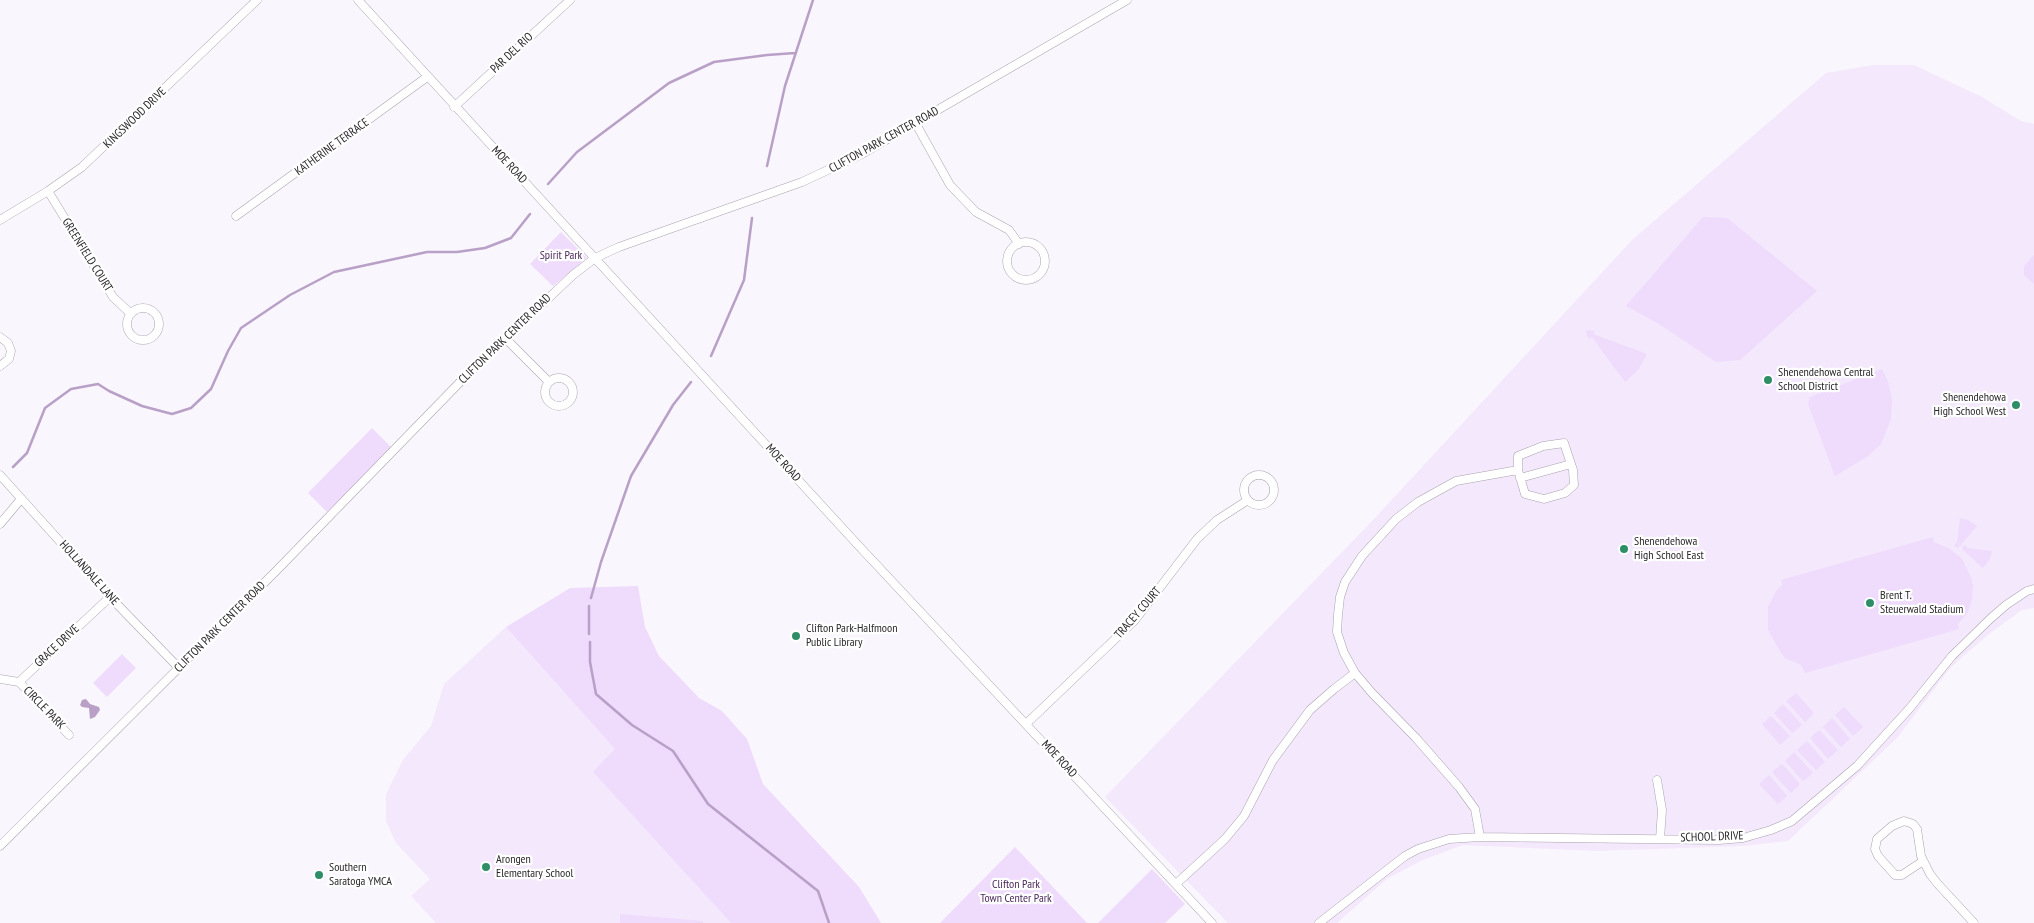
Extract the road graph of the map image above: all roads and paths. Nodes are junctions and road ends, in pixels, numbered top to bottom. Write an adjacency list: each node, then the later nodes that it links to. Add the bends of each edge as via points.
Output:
1 (256, 0): 8 (street, KINGSWOOD DRIVE, via 108,144)
2 (358, 0): 5 (street, MOE ROAD)
3 (570, 0): 6 (street, PAR DEL RIO)
4 (1127, 0): 7 (street, CLIFTON PARK CENTER ROAD)
5 (427, 77): 6 (street, MOE ROAD); 9 (street, KATHERINE TERRACE)
6 (454, 107): 12 (street, MOE ROAD)
7 (916, 124): 11 (street, via 956,192 976,212 1009,230); 12 (street, CLIFTON PARK CENTER ROAD, via 802,182)
8 (48, 191): 10 (street, KINGSWOOD DRIVE); 13 (street, GREENFIELD COURT, via 113,297)
9 (236, 216)
10 (0, 220)
11 (1019, 244): 11 (street, via 1032,243 1044,255 1044,268 1035,278 1017,278 1008,267 1009,253)
12 (595, 258): 15 (street, CLIFTON PARK CENTER ROAD); 30 (street, MOE ROAD)
13 (131, 314): 13 (street, via 143,309 151,311 158,321 155,334 144,340 131,335 127,327)
14 (0, 337): 16 (street, via 8,343 11,351 9,359)
15 (505, 338): 17 (street); 26 (street, CLIFTON PARK CENTER ROAD)
16 (0, 366)
17 (549, 382)
18 (1571, 464): 19 (street); 19 (street, via 1564,444 1550,445 1518,456); 19 (street, via 1574,485 1565,493 1544,499 1525,494)
19 (1519, 474): 27 (street, via 1456,481 1418,502 1396,519 1362,556 1345,582 1338,615 1337,632)
20 (0, 475): 21 (street, HOLLANDALE LANE)
21 (21, 499): 23 (street); 25 (street, HOLLANDALE LANE)
22 (1248, 500): 30 (street, TRACEY COURT, via 1217,520 1197,539 1135,620)
23 (0, 524)
24 (2034, 589): 34 (street, SCHOOL DRIVE, via 2013,600 1990,619 1952,656 1857,766 1792,821 1743,838)
25 (110, 597): 26 (street, HOLLANDALE LANE); 29 (street, GRACE DRIVE)
26 (179, 668): 35 (street, CLIFTON PARK CENTER ROAD)
27 (1355, 672): 33 (street, via 1459,787 1475,809); 37 (street, via 1310,710 1273,760 1244,816 1225,839)
28 (0, 679): 29 (street)
29 (18, 682): 31 (street, CIRCLE PARK)
30 (1026, 724): 37 (street, MOE ROAD)
31 (69, 734)
32 (1657, 780): 34 (street, via 1662,810)
33 (1480, 836): 34 (street, SCHOOL DRIVE); 39 (street, SCHOOL DRIVE, via 1449,838 1418,848)
34 (1660, 839)
35 (0, 846)
36 (1923, 861): 36 (street, via 1895,875 1878,856 1875,850 1877,839 1892,826 1911,822 1917,829); 40 (street, via 1937,883)
37 (1176, 884): 38 (street, MOE ROAD)
38 (1212, 923)
39 (1319, 923)
40 (1974, 923)

